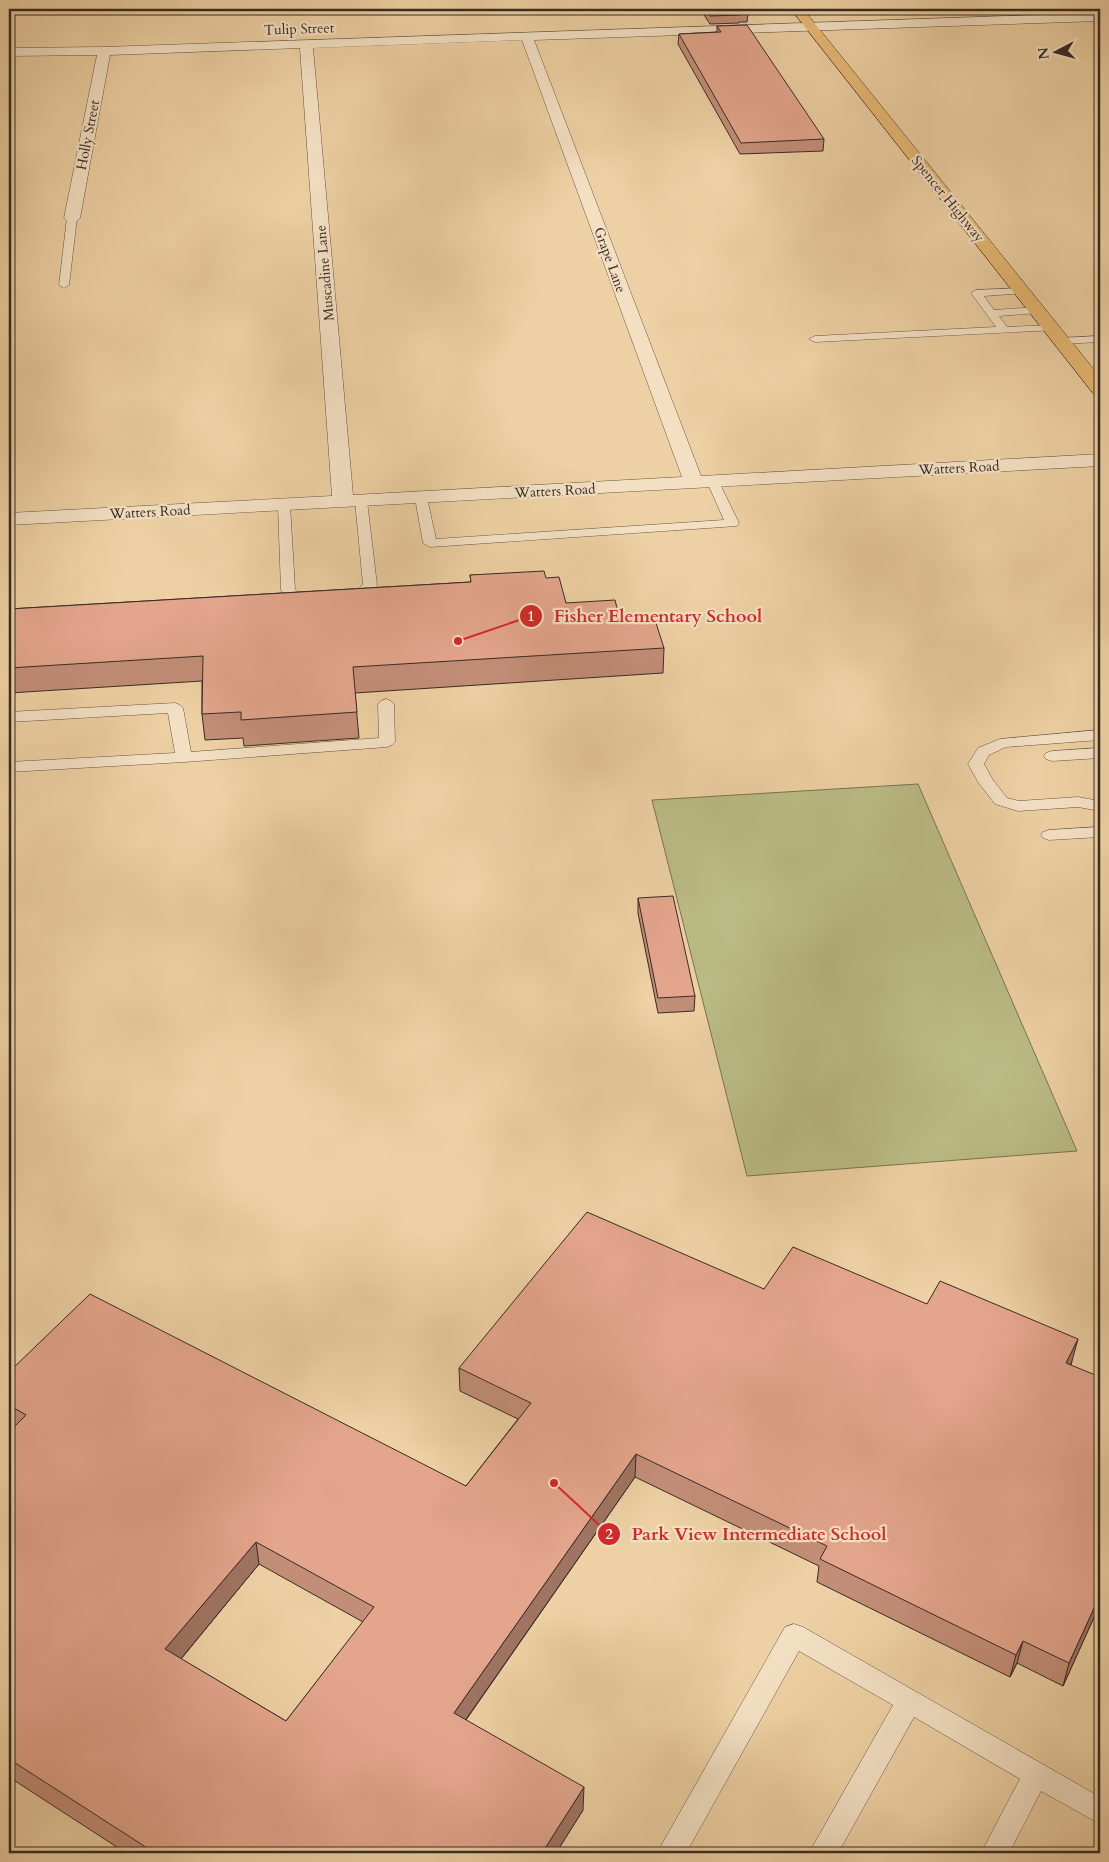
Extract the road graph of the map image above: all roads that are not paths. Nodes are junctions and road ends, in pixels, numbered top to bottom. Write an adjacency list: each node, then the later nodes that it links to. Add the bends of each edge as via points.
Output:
1 (797, 9): 3 (main road, Spencer Highway)
2 (1100, 17): 3 (street, Tulip Street)
3 (811, 26): 4 (street, Tulip Street); 10 (main road, Spencer Highway)
4 (527, 37): 5 (street, Tulip Street); 20 (street, Grape Lane)
5 (306, 44): 6 (street, Tulip Street); 22 (street, Muscadine Lane)
6 (104, 51): 7 (street, Tulip Street); 8 (street, Holly Street)
7 (9, 52)
8 (72, 218): 9 (lane)
9 (64, 285)
10 (1022, 291): 11 (main road, Spencer Highway); 12 (lane, via 976,293)
11 (1038, 310): 12 (lane); 13 (main road, Spencer Highway)
12 (991, 313): 14 (lane)
13 (1052, 328): 14 (lane); 17 (main road, Spencer Highway)
14 (1004, 330): 15 (lane)
15 (815, 339)
16 (1100, 339): 17 (lane)
17 (1061, 340): 18 (main road, Spencer Highway)
18 (1100, 389)
19 (1100, 460): 20 (street, Watters Road)
20 (703, 482): 21 (street, Watters Road); 21 (lane, via 732,523 430,543)
21 (421, 498): 22 (street, Watters Road)
22 (352, 502): 23 (street, Watters Road); 23 (lane, via 370,585 359,597 330,604 301,600 288,590)
23 (284, 505): 24 (street, Watters Road)
24 (9, 518)
25 (386, 704): 30 (lane, via 387,742)
26 (9, 717): 30 (lane, via 175,708)
27 (1100, 735): 32 (lane, via 1005,742 979,754 976,764 1001,801 1018,806 1078,802)
28 (1100, 753): 29 (lane)
29 (1052, 756)
30 (184, 757): 31 (lane)
31 (9, 767)
32 (1100, 806)
33 (1100, 832): 34 (lane)
34 (1049, 836)
35 (909, 1701): 36 (lane); 38 (lane, via 794,1635); 39 (lane)
36 (1036, 1775): 37 (lane); 40 (lane)
37 (1100, 1811)
38 (671, 1853)
39 (823, 1853)
40 (995, 1853)

